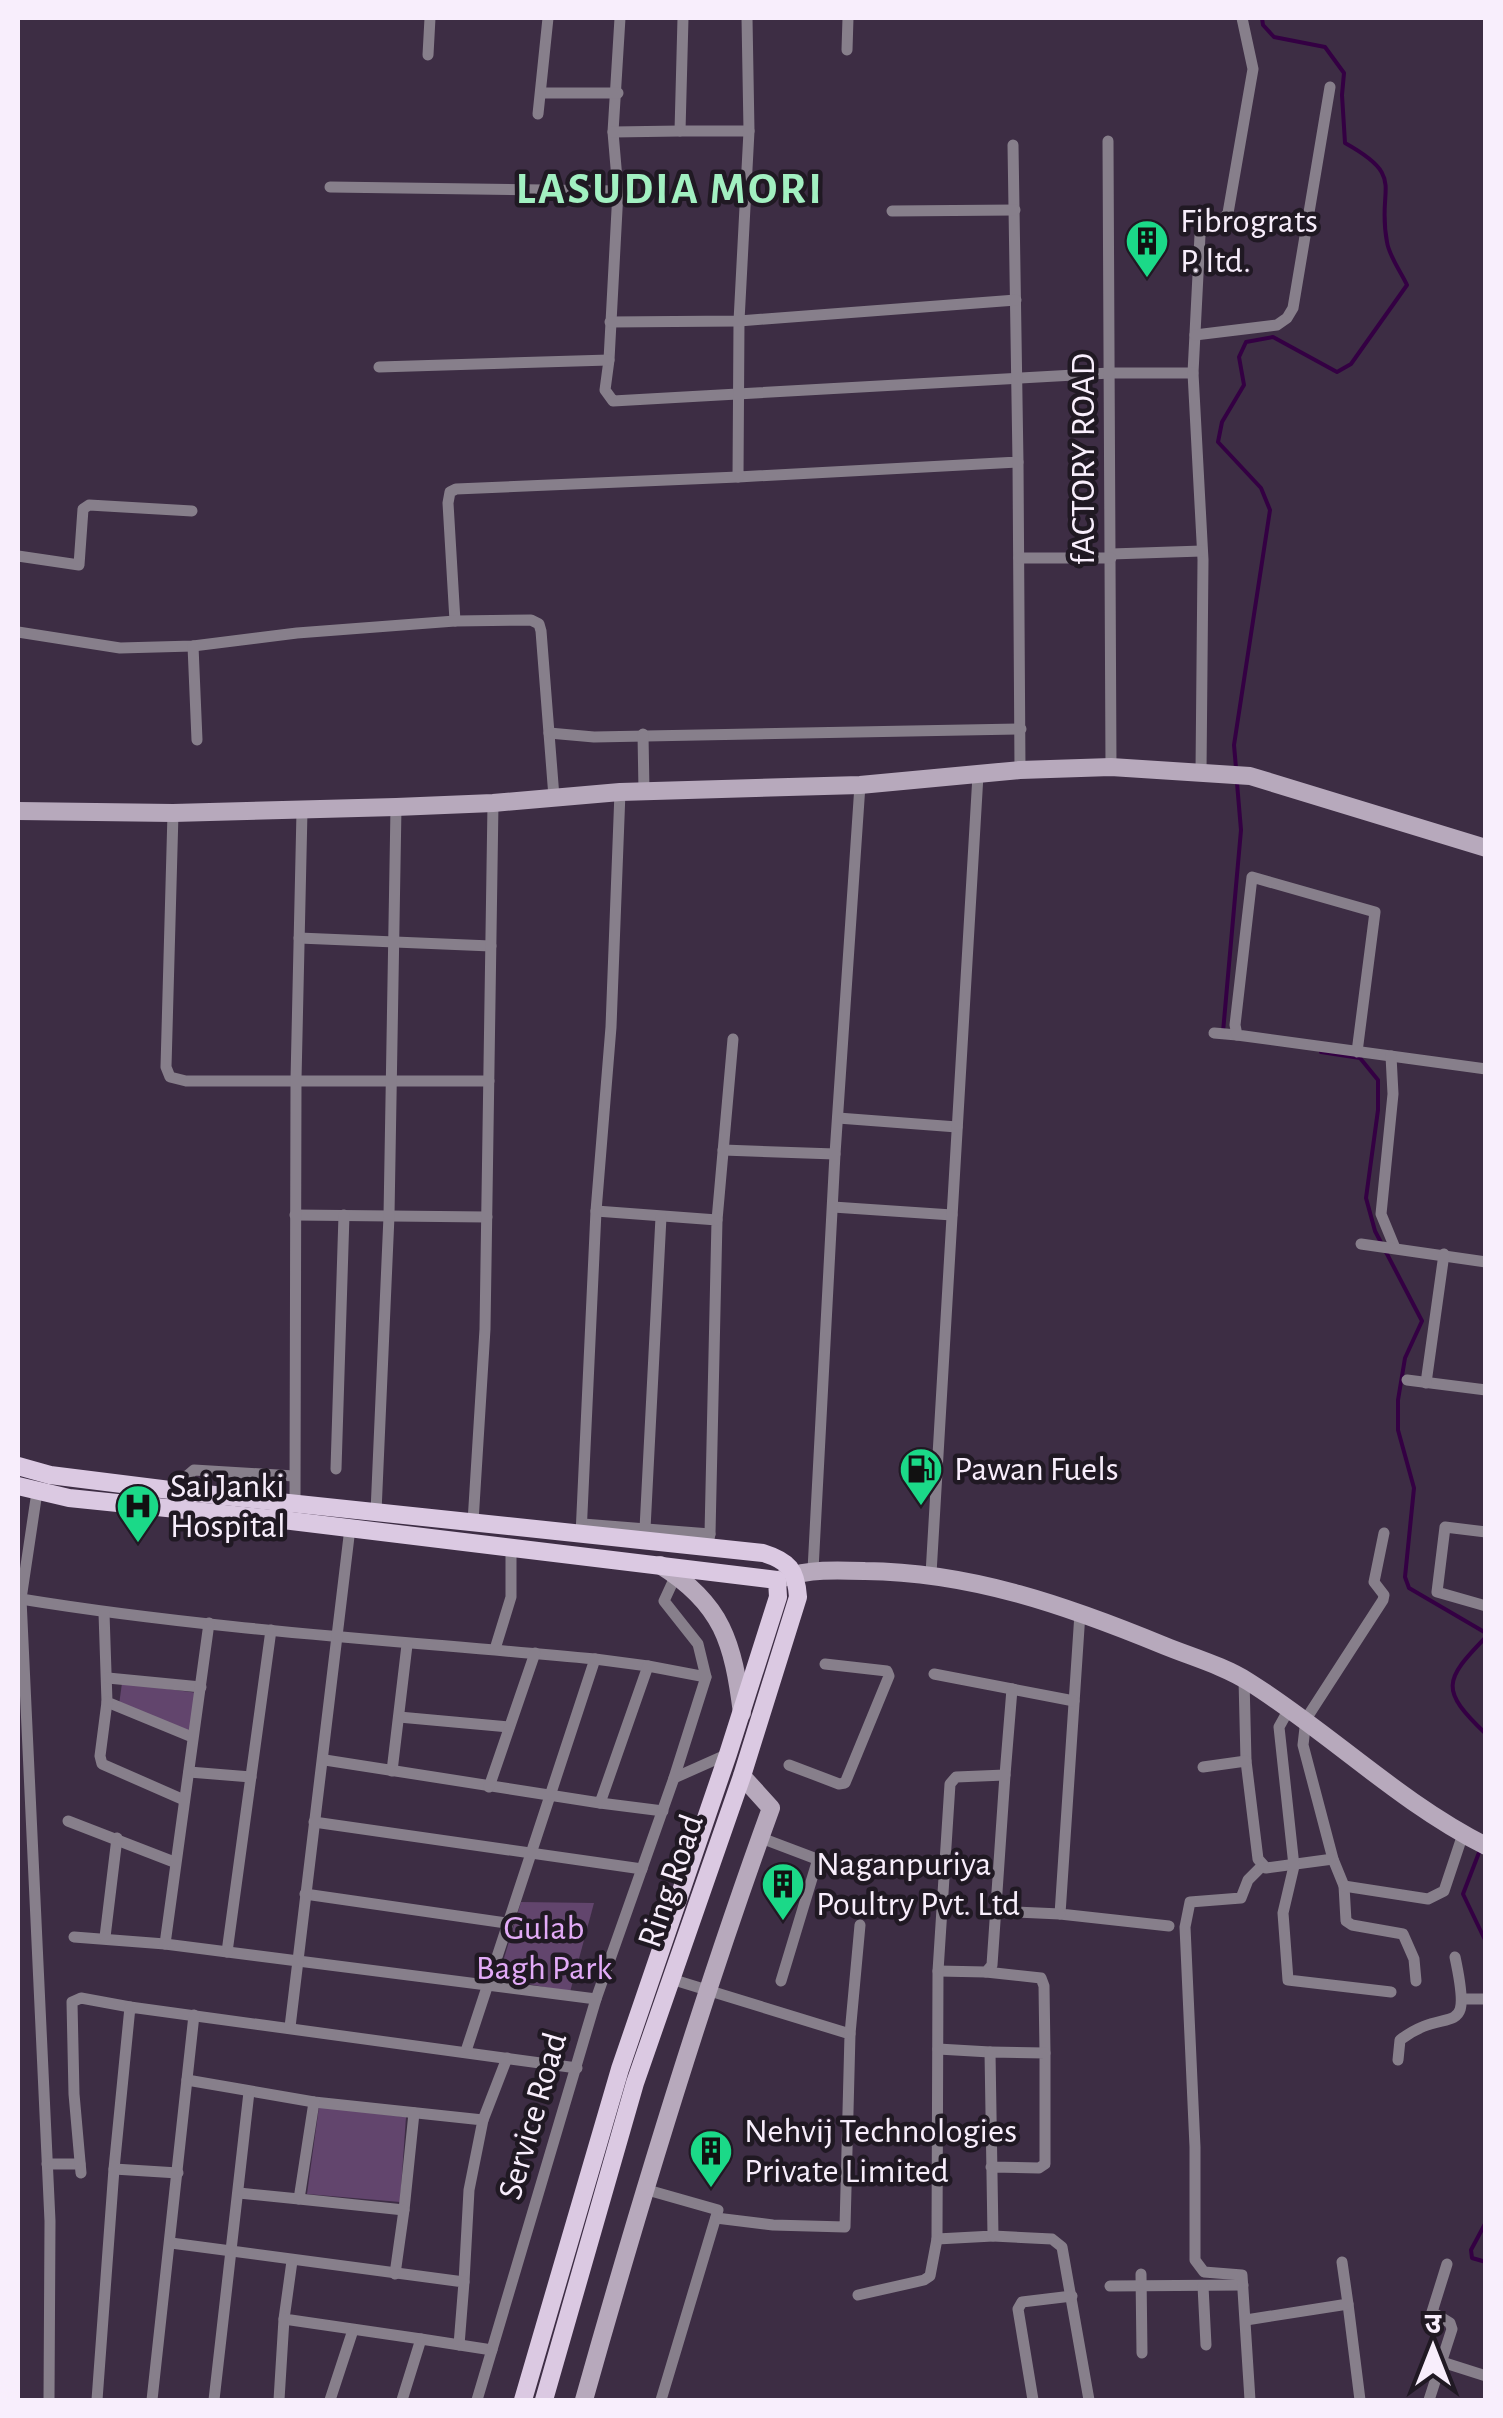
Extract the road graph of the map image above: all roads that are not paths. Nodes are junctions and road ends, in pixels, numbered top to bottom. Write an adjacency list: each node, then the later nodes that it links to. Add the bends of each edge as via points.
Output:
1 (430, 18): 9 (street)
2 (548, 18): 11 (street)
3 (620, 18): 12 (street)
4 (683, 18): 16 (street)
5 (747, 18): 14 (street)
6 (848, 18): 8 (street)
7 (1242, 18): 26 (street, via 1254,70 1244,140 1228,213 1200,235)
8 (848, 50)
9 (428, 56)
10 (1330, 87): 26 (street, via 1287,318 1277,325)
11 (542, 93): 12 (street); 13 (street)
12 (618, 93): 15 (street)
13 (538, 114)
14 (749, 131): 16 (street); 24 (street)
15 (613, 132): 16 (street); 20 (street)
16 (680, 132)
17 (1014, 144): 21 (street)
18 (1108, 146): 30 (street, fACTORY ROAD)
19 (330, 186): 20 (street)
20 (618, 191): 25 (street)
21 (1014, 210): 22 (street); 23 (street)
22 (892, 211)
23 (1016, 300): 24 (street); 31 (street)
24 (739, 321): 25 (street); 32 (street)
25 (610, 322): 27 (street)
26 (1195, 335): 29 (street)
27 (609, 360): 28 (street); 32 (street, via 604,390 613,401)
28 (380, 367)
29 (1193, 372): 30 (street); 36 (street)
30 (1110, 374): 31 (street); 38 (street, fACTORY ROAD)
31 (1015, 379): 32 (street); 33 (street)
32 (740, 394): 34 (street)
33 (1018, 462): 34 (street); 39 (street)
34 (738, 476): 40 (street, via 450,492)
35 (192, 511): 37 (street, via 89,505 83,509 79,565)
36 (1202, 551): 38 (street); 49 (street)
37 (18, 556)
38 (1111, 556): 39 (street); 47 (street, fACTORY ROAD)
39 (1019, 558): 43 (street)
40 (455, 621): 42 (street); 44 (street, via 538,624)
41 (18, 632): 42 (street, via 120,648)
42 (192, 646): 46 (street)
43 (1021, 730): 45 (street); 48 (street)
44 (549, 733): 45 (street); 54 (street)
45 (642, 734): 53 (street)
46 (196, 740)
47 (1111, 767): 48 (street); 49 (street)
48 (1020, 770): 50 (street)
49 (1210, 773): 60 (street, via 1250,776)
50 (978, 775): 51 (street); 72 (street)
51 (860, 785): 53 (street); 71 (street)
52 (620, 792): 53 (street); 54 (street); 76 (street)
53 (644, 792)
54 (554, 797): 55 (street)
55 (493, 803): 56 (street); 63 (street)
56 (396, 807): 57 (street); 62 (street)
57 (302, 811): 59 (street); 61 (street)
58 (18, 812): 59 (street)
59 (173, 813): 68 (street, via 170,1076)
60 (1486, 848)
61 (299, 938): 62 (street); 68 (street)
62 (393, 942): 63 (street); 69 (street)
63 (491, 946): 70 (street)
64 (733, 1039): 73 (street)
65 (1357, 1052): 65 (street, via 1224,1034 1235,1026 1252,878 1375,912); 66 (street)
66 (1391, 1056): 67 (street); 85 (street, via 1381,1214)
67 (1486, 1069)
68 (296, 1080): 69 (street); 77 (street)
69 (389, 1082): 70 (street); 79 (street)
70 (489, 1082): 81 (street)
71 (838, 1118): 72 (street); 74 (street)
72 (957, 1128): 80 (street)
73 (723, 1150): 74 (street); 83 (street)
74 (836, 1154): 75 (street)
75 (833, 1207): 80 (street); 108 (street)
76 (596, 1212): 82 (street); 102 (street)
77 (295, 1215): 78 (street); 93 (street)
78 (344, 1215): 79 (street); 92 (street)
79 (388, 1216): 81 (street); 98 (street)
80 (952, 1216): 109 (street)
81 (487, 1217): 99 (street)
82 (660, 1217): 83 (street); 101 (street)
83 (718, 1220): 105 (street)
84 (1361, 1244): 85 (street)
85 (1386, 1247): 86 (street)
86 (1444, 1254): 87 (street); 89 (street)
87 (1486, 1262)
88 (1407, 1380): 89 (street)
89 (1426, 1383): 90 (street)
90 (1486, 1390)
91 (18, 1466): 96 (main road)
92 (336, 1469)
93 (294, 1476): 96 (street, via 194,1470); 97 (street)
94 (18, 1486): 95 (main road)
95 (37, 1492): 100 (main road); 112 (street)
96 (186, 1492): 97 (main road)
97 (295, 1503): 98 (main road)
98 (376, 1512): 99 (main road)
99 (473, 1522): 102 (main road)
100 (350, 1528): 106 (main road); 118 (street)
101 (645, 1529): 102 (street); 105 (street)
102 (582, 1530): 105 (main road)
103 (1486, 1532): 113 (street, via 1445,1528 1438,1592)
104 (1384, 1533): 136 (street, via 1374,1582 1384,1600)
105 (709, 1541): 108 (main road, via 783,1559)
106 (511, 1548): 107 (main road); 120 (street, via 511,1597)
107 (660, 1565): 110 (street); 111 (main road)
108 (805, 1572): 109 (street); 111 (street); 146 (main road, Ring Road)
109 (931, 1574): 115 (street, via 1009,1589)
110 (676, 1575): 126 (street, via 664,1601 698,1644); 134 (street, via 718,1618 730,1644)
111 (777, 1580): 134 (main road, Ring Road, via 778,1597)
112 (21, 1599): 114 (street); 207 (street)
113 (1486, 1606)
114 (104, 1613): 116 (street); 127 (street)
115 (1080, 1613): 128 (street); 131 (street)
116 (208, 1623): 117 (street); 129 (street)
117 (271, 1630): 118 (street); 148 (street)
118 (340, 1637): 119 (street); 140 (street)
119 (407, 1645): 120 (street); 135 (street)
120 (496, 1649): 121 (street)
121 (536, 1653): 122 (street); 137 (street)
122 (595, 1658): 124 (street); 151 (street)
123 (826, 1664): 142 (street, via 889,1676 844,1782)
124 (648, 1666): 126 (street); 153 (street)
125 (934, 1674): 130 (street)
126 (706, 1677): 149 (street, Service Road)
127 (108, 1678): 129 (street); 132 (street)
128 (1244, 1679): 133 (street); 141 (street)
129 (201, 1687): 138 (street)
130 (1012, 1689): 131 (street); 147 (street)
131 (1074, 1701): 170 (street)
132 (106, 1702): 138 (street); 152 (street, via 102,1764)
133 (1289, 1709): 136 (street); 165 (street, via 1279,1726)
134 (742, 1714): 139 (main road, Ring Road)
135 (399, 1717): 137 (street); 144 (street)
136 (1306, 1719): 157 (street); 162 (street, via 1302,1744)
137 (509, 1727): 150 (street)
138 (192, 1737): 145 (street)
139 (728, 1754): 149 (street); 250 (main road, Ring Road, via 620,2070)
140 (325, 1760): 144 (street); 156 (street)
141 (1246, 1761): 143 (street); 164 (street)
142 (789, 1765)
143 (1203, 1767)
144 (392, 1771): 150 (street)
145 (188, 1772): 148 (street); 152 (street)
146 (742, 1776): 159 (street, via 772,1808); 182 (main road, Ring Road)
147 (1004, 1776): 169 (street); 180 (street, via 956,1777 950,1784)
148 (251, 1777): 177 (street)
149 (674, 1778): 154 (street, Service Road)
150 (489, 1787): 151 (street)
151 (548, 1796): 153 (street); 161 (street)
152 (184, 1800): 163 (street)
153 (600, 1802): 154 (street)
154 (663, 1811): 166 (street, Service Road)
155 (68, 1821): 158 (street)
156 (314, 1822): 161 (street); 168 (street)
157 (1465, 1835): 160 (street); 167 (street, via 1438,1897)
158 (116, 1838): 163 (street); 175 (street)
159 (760, 1838): 183 (street, via 817,1862); 186 (street)
160 (1486, 1846)
161 (529, 1852): 166 (street); 171 (street)
162 (1333, 1859): 165 (street); 167 (street)
163 (174, 1862): 176 (street)
164 (1262, 1866): 165 (street); 228 (street, via 1241,1898 1190,1902 1186,1927 1195,2260 1204,2272 1242,2275)
165 (1294, 1866): 187 (street, via 1283,1913 1288,1980)
166 (642, 1869): 188 (street, Service Road)
167 (1344, 1886): 184 (street, via 1347,1924 1403,1934)
168 (304, 1894): 171 (street); 179 (street)
169 (995, 1912): 170 (street); 181 (street)
170 (1060, 1914): 173 (street)
171 (506, 1923): 185 (street)
172 (860, 1926): 194 (street)
173 (1170, 1926)
174 (74, 1936): 175 (street)
175 (106, 1936): 176 (street)
176 (165, 1944): 177 (street)
177 (228, 1952): 179 (street)
178 (1455, 1957): 189 (street)
179 (296, 1960): 185 (street); 193 (street)
180 (938, 1971): 181 (street); 195 (street)
181 (986, 1972): 198 (street, via 1041,1978)
182 (671, 1979): 186 (street); 251 (main road, Ring Road)
183 (781, 1980)
184 (1416, 1980)
185 (485, 1986): 188 (street); 196 (street)
186 (707, 1990): 194 (street); 211 (street)
187 (1391, 1992)
188 (596, 1999): 201 (street, Service Road)
189 (1464, 1999): 190 (street); 200 (street, via 1454,2018 1400,2040)
190 (1486, 1999)
191 (130, 2007): 192 (street); 207 (street, via 72,2002 80,2169); 209 (street)
192 (194, 2015): 193 (street); 202 (street)
193 (290, 2027): 196 (street)
194 (850, 2034): 215 (street, via 844,2227)
195 (938, 2049): 197 (street); 217 (street)
196 (466, 2051): 199 (street)
197 (990, 2052): 198 (street); 208 (street)
198 (1045, 2052): 208 (street, via 1045,2164)
199 (507, 2058): 201 (street); 206 (street)
200 (1398, 2060)
201 (577, 2068): 238 (street, Service Road)
202 (187, 2080): 203 (street); 210 (street)
203 (249, 2092): 204 (street); 212 (street)
204 (314, 2102): 205 (street); 213 (street)
205 (414, 2114): 206 (street); 214 (street)
206 (483, 2120): 225 (street, via 469,2190)
207 (47, 2164): 242 (street)
208 (991, 2167): 216 (street)
209 (114, 2169): 210 (street); 243 (street)
210 (178, 2173): 218 (street)
211 (644, 2189): 215 (street, via 718,2210); 252 (street)
212 (239, 2193): 213 (street); 219 (street)
213 (299, 2199): 214 (street)
214 (404, 2210): 223 (street)
215 (716, 2218): 253 (street)
216 (994, 2236): 217 (street); 230 (street, via 1058,2240)
217 (937, 2239): 229 (street, via 930,2276)
218 (171, 2243): 219 (street); 244 (street)
219 (232, 2250): 220 (street); 245 (street)
220 (292, 2261): 223 (street); 232 (street)
221 (1342, 2262): 231 (street)
222 (1447, 2264): 240 (street, via 1432,2312 1452,2326)
223 (394, 2274): 225 (street)
224 (1141, 2280): 226 (street); 227 (street); 239 (street)
225 (464, 2282): 236 (street)
226 (1110, 2286)
227 (1204, 2286): 228 (street); 237 (street)
228 (1243, 2286): 233 (street)
229 (858, 2295)
230 (1072, 2296): 254 (street, via 1022,2302 1018,2309); 255 (street)
231 (1348, 2304): 233 (street); 257 (street)
232 (284, 2319): 234 (street); 246 (street)
233 (1246, 2320): 256 (street)
234 (353, 2330): 235 (street); 247 (street)
235 (421, 2339): 236 (street); 248 (street)
236 (459, 2345): 238 (street)
237 (1206, 2345)
238 (492, 2350): 249 (street, Service Road)
239 (1142, 2353)
240 (1442, 2362): 241 (street); 258 (street)
241 (1486, 2376)
242 (49, 2400)
243 (97, 2400)
244 (152, 2400)
245 (214, 2400)
246 (280, 2400)
247 (330, 2400)
248 (402, 2400)
249 (477, 2400)
250 (523, 2400)
251 (544, 2400)
252 (584, 2400)
253 (660, 2400)
254 (1032, 2400)
255 (1089, 2400)
256 (1250, 2400)
257 (1360, 2400)
258 (1429, 2400)

